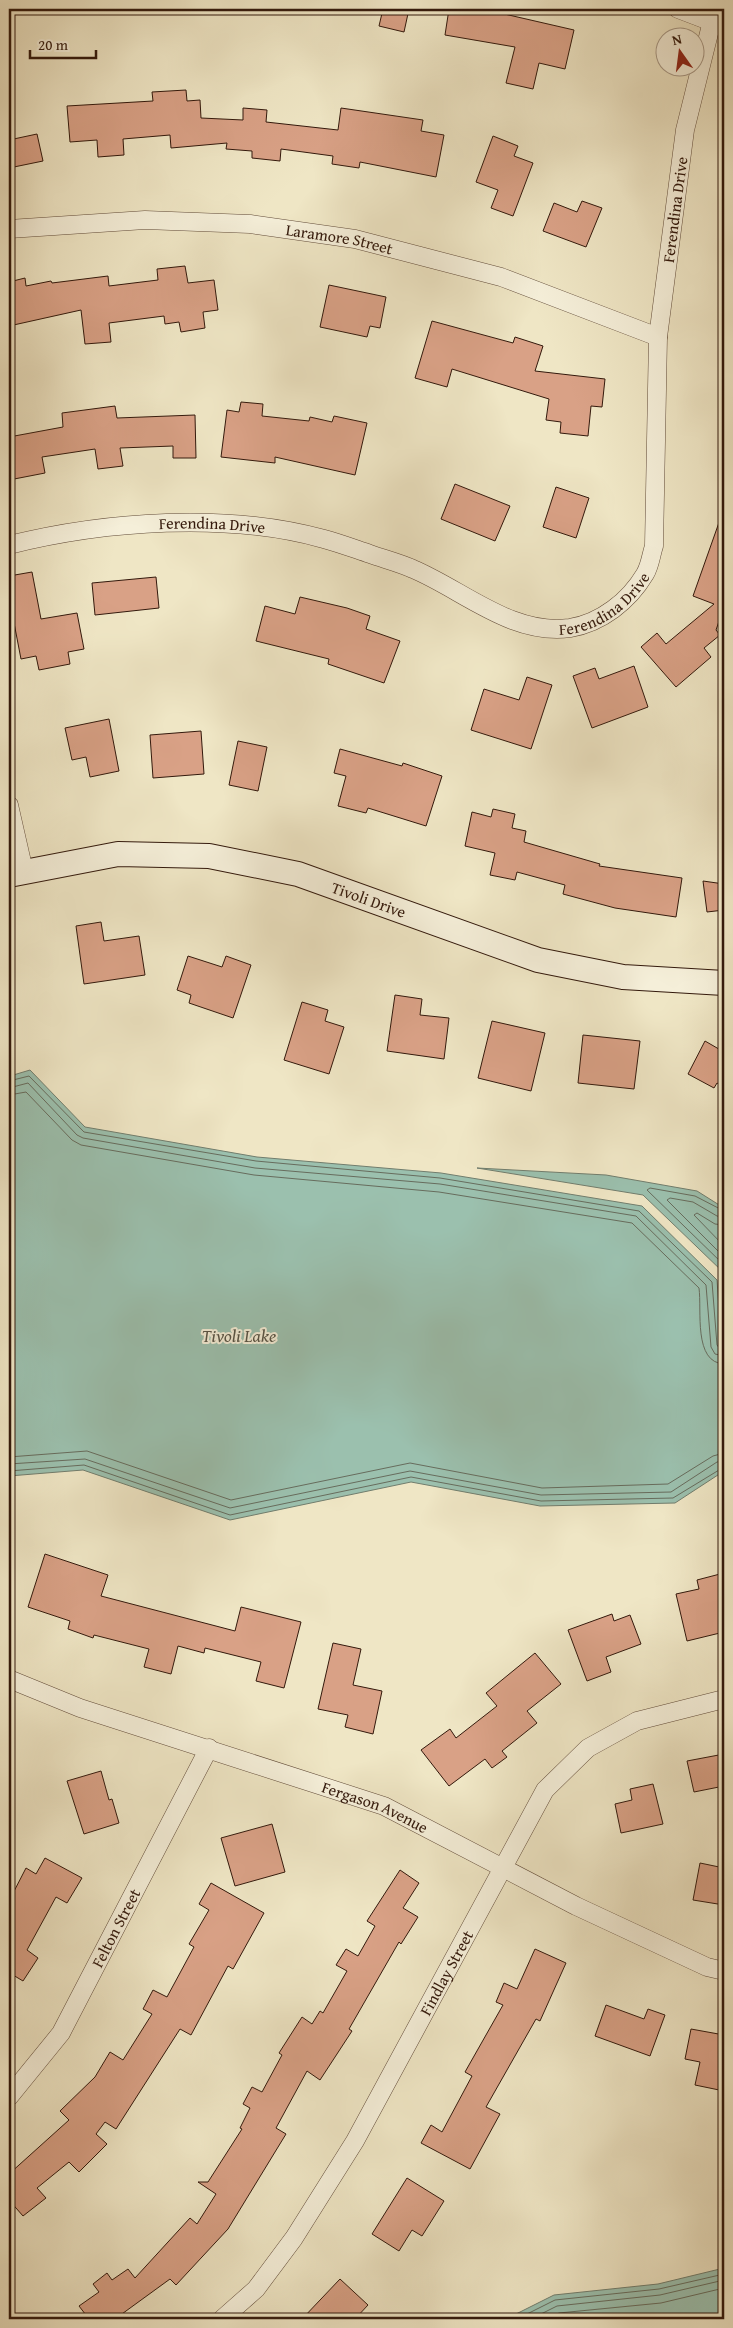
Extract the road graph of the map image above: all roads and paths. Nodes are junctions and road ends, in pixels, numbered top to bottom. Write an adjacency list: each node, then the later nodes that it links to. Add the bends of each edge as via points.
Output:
1 (678, 9): 2 (street)
2 (713, 15): 4 (street, Ferendina Drive, via 686,130)
3 (9, 228): 4 (street, Laramore Street, via 145,220 250,224 355,239 501,277)
4 (658, 337): 5 (street, Ferendina Drive, via 654,546 646,573 624,600 603,616 570,628 540,628 510,619 413,568 322,538 248,525 141,522 48,535)
5 (9, 545)
6 (9, 805): 7 (street)
7 (16, 873): 8 (street, Tivoli Drive, via 118,854 209,856 298,874 538,960 623,977)
8 (724, 983)
9 (9, 1679): 11 (street, Fergason Avenue, via 80,1708)
10 (724, 1699): 12 (street, Findlay Street, via 637,1721 588,1748 545,1790)
11 (209, 1748): 12 (street, Fergason Avenue, via 384,1806); 14 (street, Felton Street, via 61,2033)
12 (505, 1867): 13 (street, Fergason Avenue, via 576,1906); 15 (street, Findlay Street, via 355,2141 289,2246 256,2289)
13 (724, 1971)
14 (9, 2097)
15 (222, 2319)

